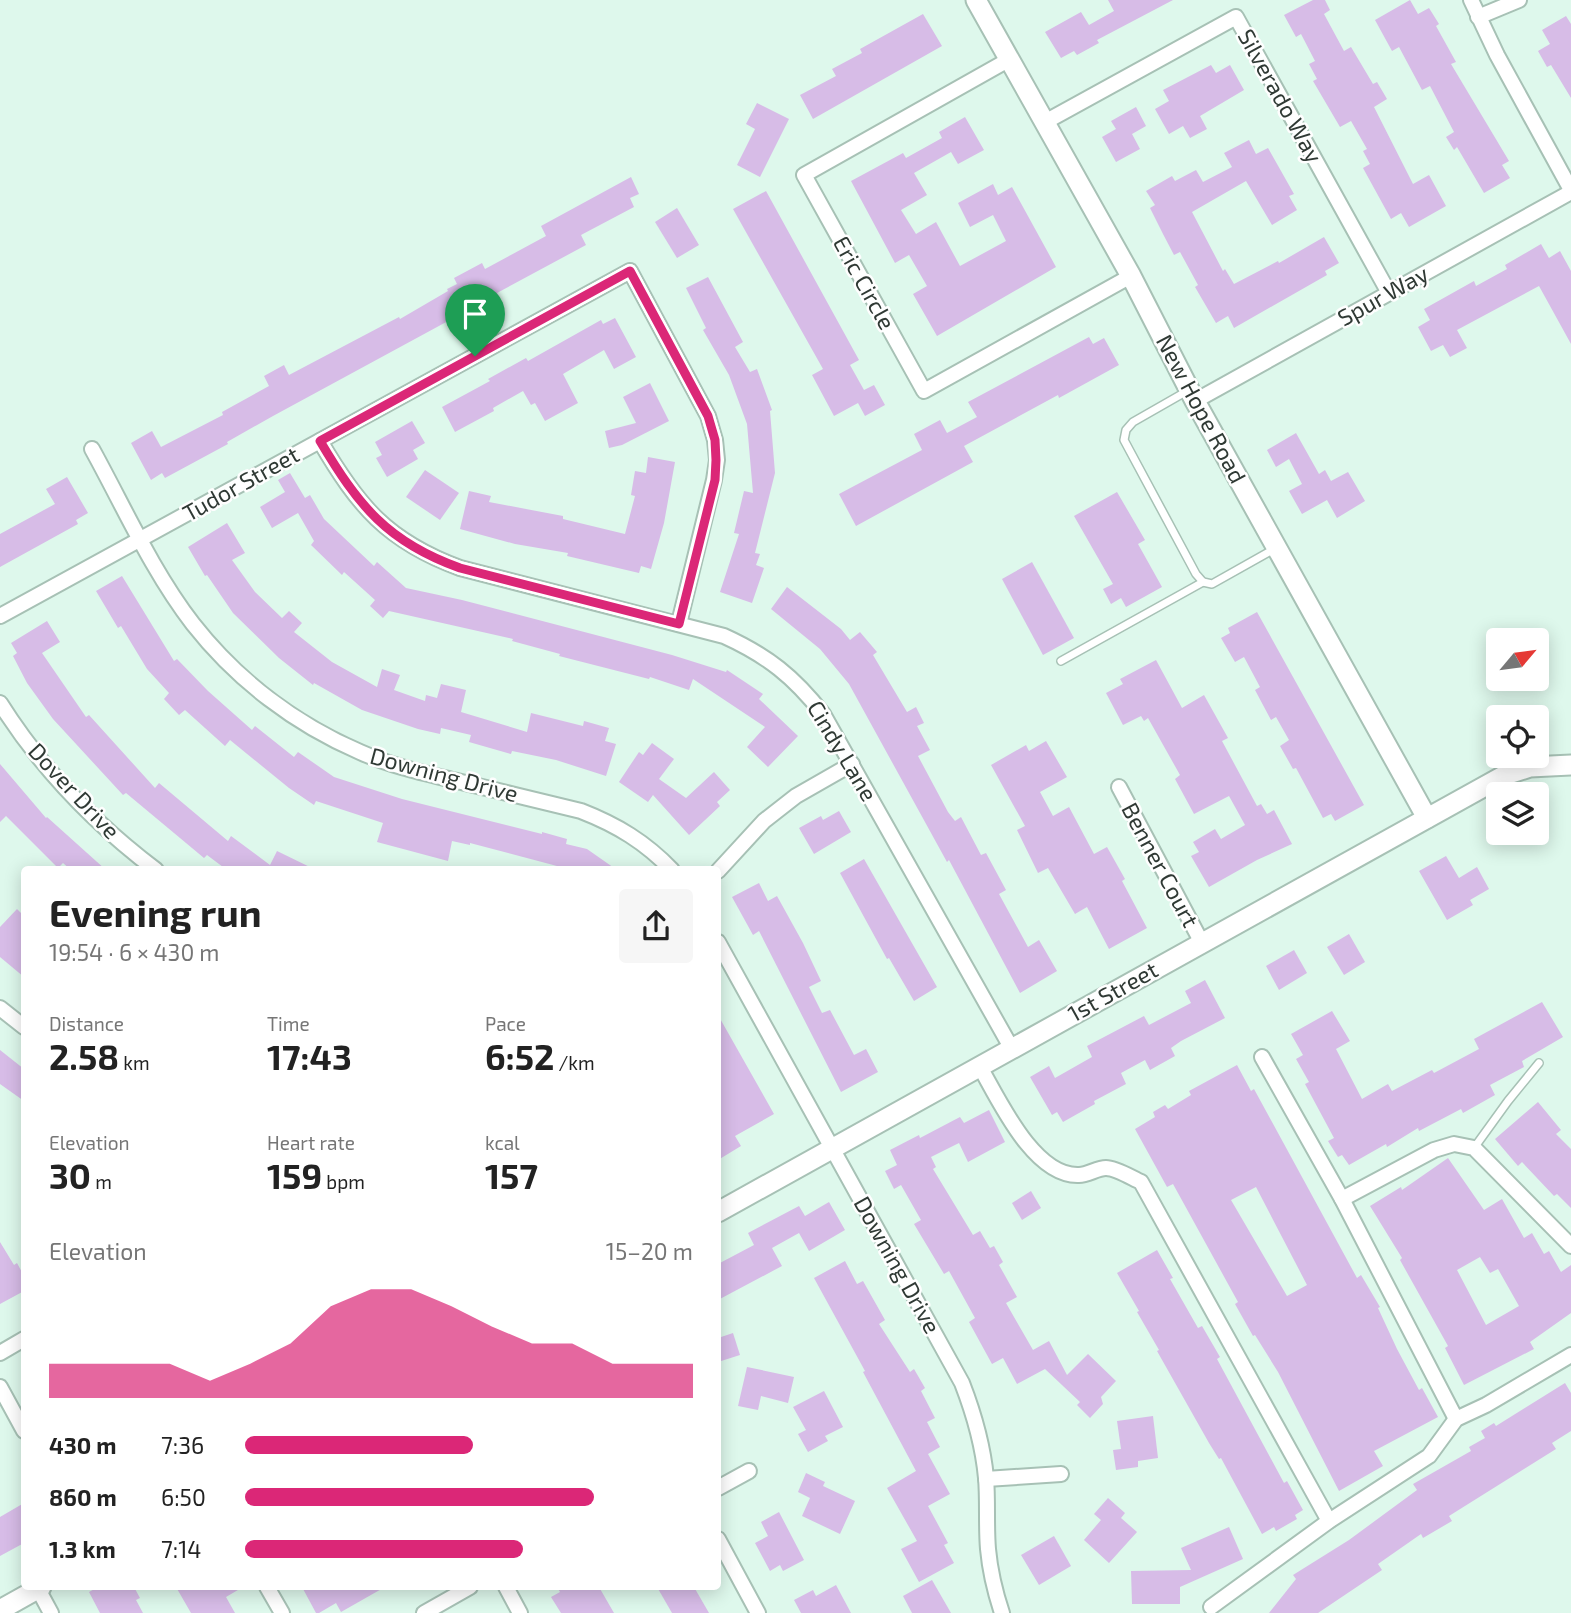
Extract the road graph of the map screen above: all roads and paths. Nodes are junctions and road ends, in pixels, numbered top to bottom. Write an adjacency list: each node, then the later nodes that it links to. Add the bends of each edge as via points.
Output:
1 (976, 0): 5 (main road, New Hope Road)
2 (1471, 0): 4 (street)
3 (1518, 0): 4 (street)
4 (1478, 17): 7 (street)
5 (1010, 60): 6 (main road, New Hope Road); 8 (street, Eric Circle, via 804,174 924,391)
6 (1045, 122): 8 (main road, New Hope Road); 9 (street, Silverado Way, via 1236,17)
7 (1571, 191): 9 (street, Spur Way)
8 (1131, 276): 10 (main road, New Hope Road)
9 (1389, 293): 10 (street, Spur Way)
10 (1193, 395): 14 (main road, New Hope Road); 15 (lane, via 1133,422 1124,440)
11 (320, 441): 13 (street, Tudor Street); 17 (street, Cindy Lane, via 364,507 388,530 435,559); 17 (street, Tudor Street, via 630,271 702,405 715,440 715,480)
12 (92, 449): 13 (street, Downing Drive)
13 (141, 538): 16 (street, Tudor Street); 25 (street, Downing Drive, via 169,589 226,662 323,735 403,768 581,811 628,833)
14 (1277, 547): 15 (lane, via 1212,584); 23 (main road, New Hope Road)
15 (1203, 582): 18 (lane)
16 (0, 616)
17 (679, 624): 20 (street, Cindy Lane, via 724,636 781,668 823,714)
18 (1061, 661)
19 (0, 703): 24 (street, Dover Drive, via 81,805)
20 (852, 764): 26 (street, via 796,796 764,821); 31 (street, Cindy Lane)
21 (1571, 765): 23 (main road, 1st Street, via 1530,767 1510,774)
22 (1119, 787): 27 (street, Benner Court)
23 (1427, 818): 27 (main road, 1st Street)
24 (151, 866)
25 (668, 866)
26 (721, 868)
27 (1202, 943): 31 (main road, 1st Street)
28 (721, 947): 36 (street, Downing Drive)
29 (0, 1008): 30 (street)
30 (21, 1025)
31 (1012, 1049): 34 (main road, 1st Street)
32 (1262, 1057): 37 (street)
33 (1539, 1063): 35 (lane)
34 (980, 1067): 36 (main road, 1st Street); 50 (street, via 1018,1132 1038,1156 1059,1171 1080,1175 1107,1167 1141,1182)
35 (1474, 1148): 37 (street, via 1454,1144 1434,1150); 39 (street)
36 (833, 1149): 38 (main road, 1st Street); 48 (street, Downing Drive, via 961,1383 974,1414)
37 (1342, 1199): 44 (street)
38 (721, 1210)
39 (1571, 1246)
40 (21, 1341): 41 (street)
41 (0, 1353)
42 (1571, 1355): 44 (street)
43 (0, 1387): 45 (street)
44 (1456, 1419): 50 (street, via 1429,1456)
45 (21, 1426)
46 (749, 1471): 49 (street)
47 (1061, 1474): 48 (street)
48 (986, 1479): 64 (street, Downing Drive, via 988,1550)
49 (721, 1486)
50 (1329, 1521): 57 (street)
51 (721, 1545): 63 (street)
52 (35, 1590): 58 (main road)
53 (40, 1590): 59 (street)
54 (269, 1590): 60 (street)
55 (465, 1590): 61 (street)
56 (508, 1590): 62 (street)
57 (1211, 1607)
58 (0, 1610)
59 (51, 1613)
60 (282, 1613)
61 (424, 1613)
62 (520, 1613)
63 (758, 1613)
64 (1002, 1613)

